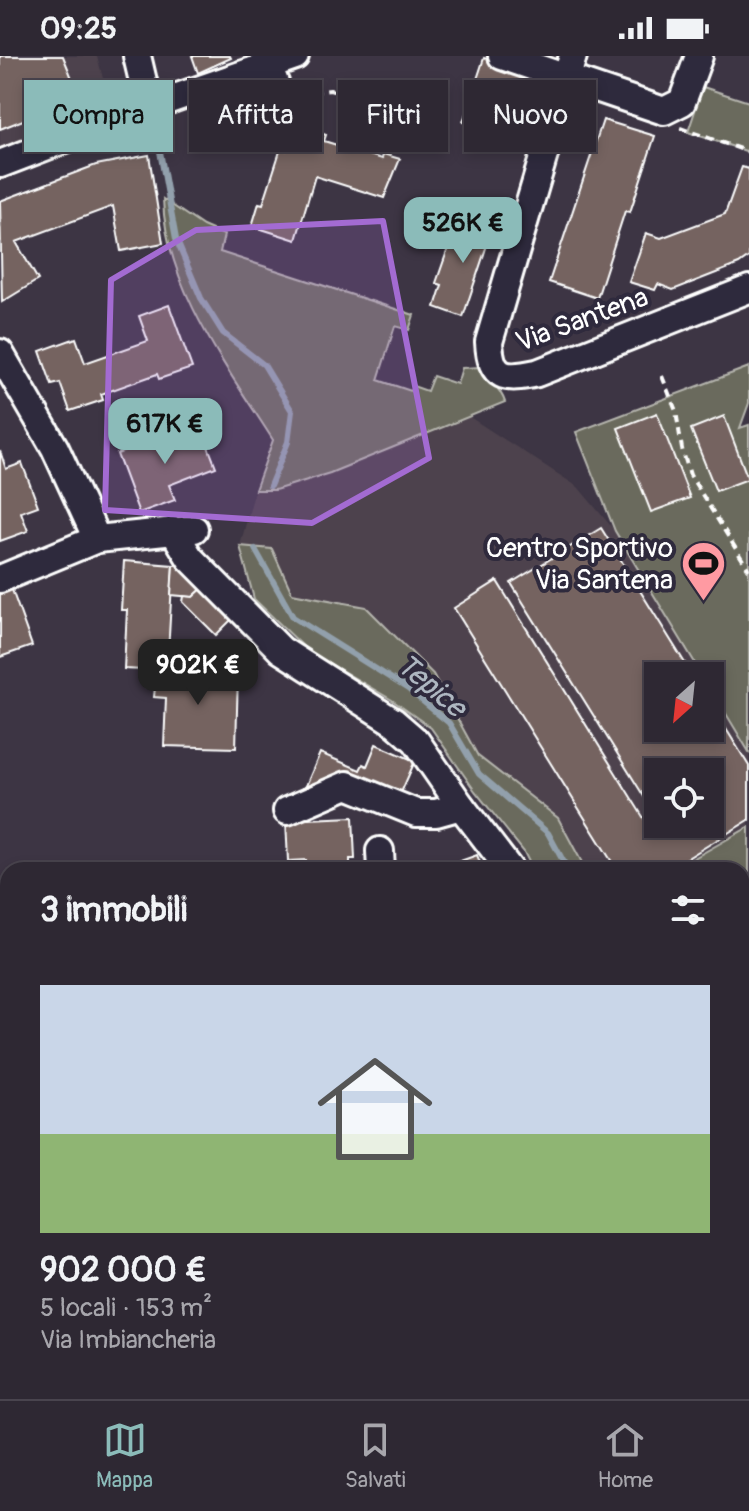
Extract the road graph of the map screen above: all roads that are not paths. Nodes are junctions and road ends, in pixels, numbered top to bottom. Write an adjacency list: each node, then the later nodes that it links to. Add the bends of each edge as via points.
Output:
1 (137, 56): 7 (street)
2 (295, 56): 5 (street)
3 (502, 56): 6 (street)
4 (699, 56): 6 (street, via 682,102 664,111)
5 (268, 65): 8 (street); 9 (street)
6 (570, 67): 12 (street, Via Santena, via 489,342 493,365 512,379 537,373)
7 (143, 80)
8 (282, 80)
9 (173, 99)
10 (31, 152): 11 (street)
11 (0, 164)
12 (749, 289)
13 (0, 353): 14 (street, via 55,448)
14 (97, 539): 15 (street); 16 (street, via 184,529 190,558 281,650 416,741)
15 (0, 579)
16 (461, 806): 17 (street, via 416,813 347,785); 18 (street)
17 (287, 811)
18 (504, 862)

